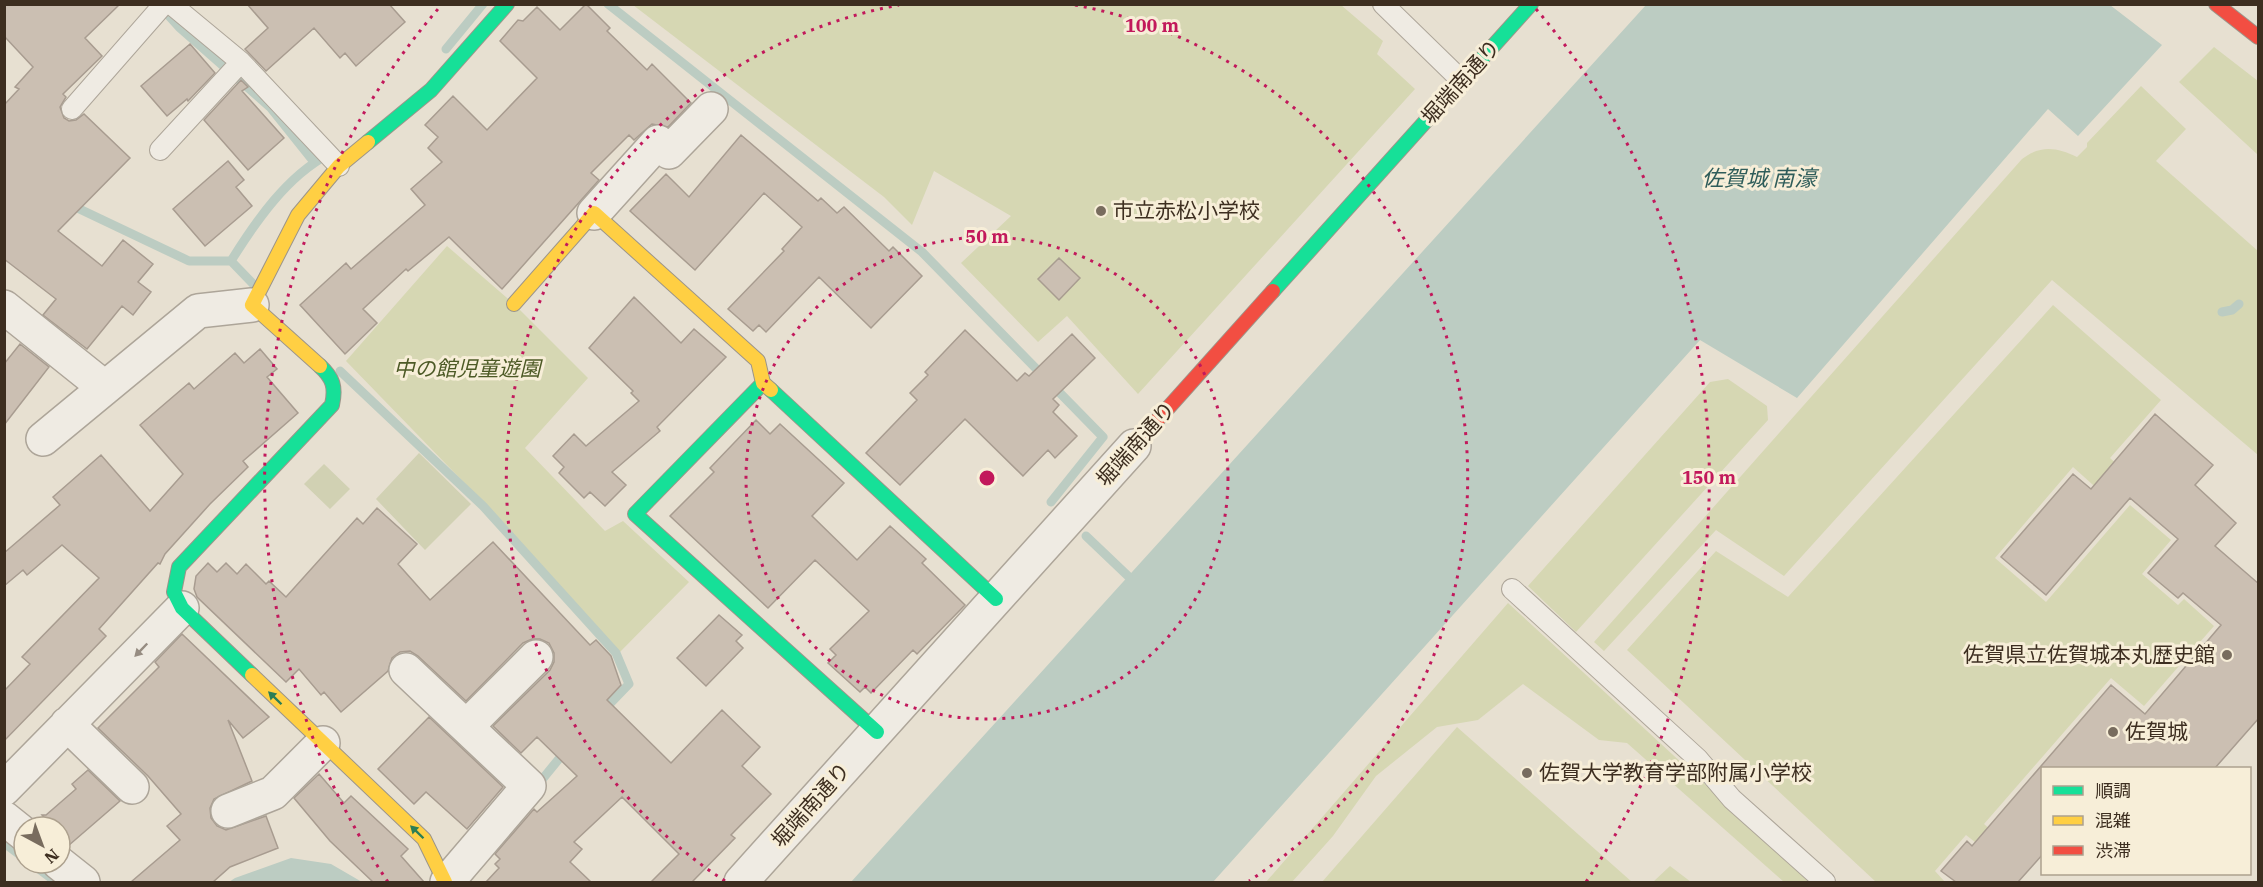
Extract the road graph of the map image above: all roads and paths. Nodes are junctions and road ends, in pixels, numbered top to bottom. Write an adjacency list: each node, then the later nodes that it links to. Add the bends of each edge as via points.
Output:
1 (171, 4): 8 (lane)
2 (507, 4): 13 (street, via 431,90)
3 (1383, 4): 9 (lane)
4 (1530, 4): 9 (street, 堀端南通り)
5 (2216, 4): 7 (street)
6 (160, 10): 10 (lane)
7 (2259, 37)
8 (235, 68): 12 (lane); 13 (lane)
9 (1462, 81): 21 (street, 堀端南通り)
10 (72, 109)
11 (711, 109): 14 (street, via 669,152 658,142)
12 (160, 150)
13 (331, 157): 15 (street)
14 (594, 213): 16 (street); 18 (street, via 758,361)
15 (257, 295): 19 (street, via 198,311); 24 (street, via 330,375 335,391 332,405 179,567 174,592)
16 (514, 304)
17 (4, 307): 19 (street)
18 (763, 383): 23 (street); 29 (street, via 635,514)
19 (104, 387): 20 (street)
20 (43, 439)
21 (1134, 446): 23 (street, 堀端南通り)
22 (1512, 589): 36 (lane, via 1698,759 1732,799)
23 (996, 599): 29 (street, 堀端南通り)
24 (182, 608): 27 (street, one-way to 27); 30 (street, one-way to 24)
25 (536, 657): 28 (street)
26 (406, 670): 28 (street)
27 (68, 724): 31 (street); 32 (street)
28 (466, 726): 34 (street, via 529,786)
29 (877, 732): 35 (street, 堀端南通り)
30 (323, 743): 33 (street, via 273,793); 34 (street, one-way to 30, via 424,839)
31 (132, 788)
32 (4, 789)
33 (228, 811)
34 (446, 882)
35 (741, 882)
36 (1825, 882)

